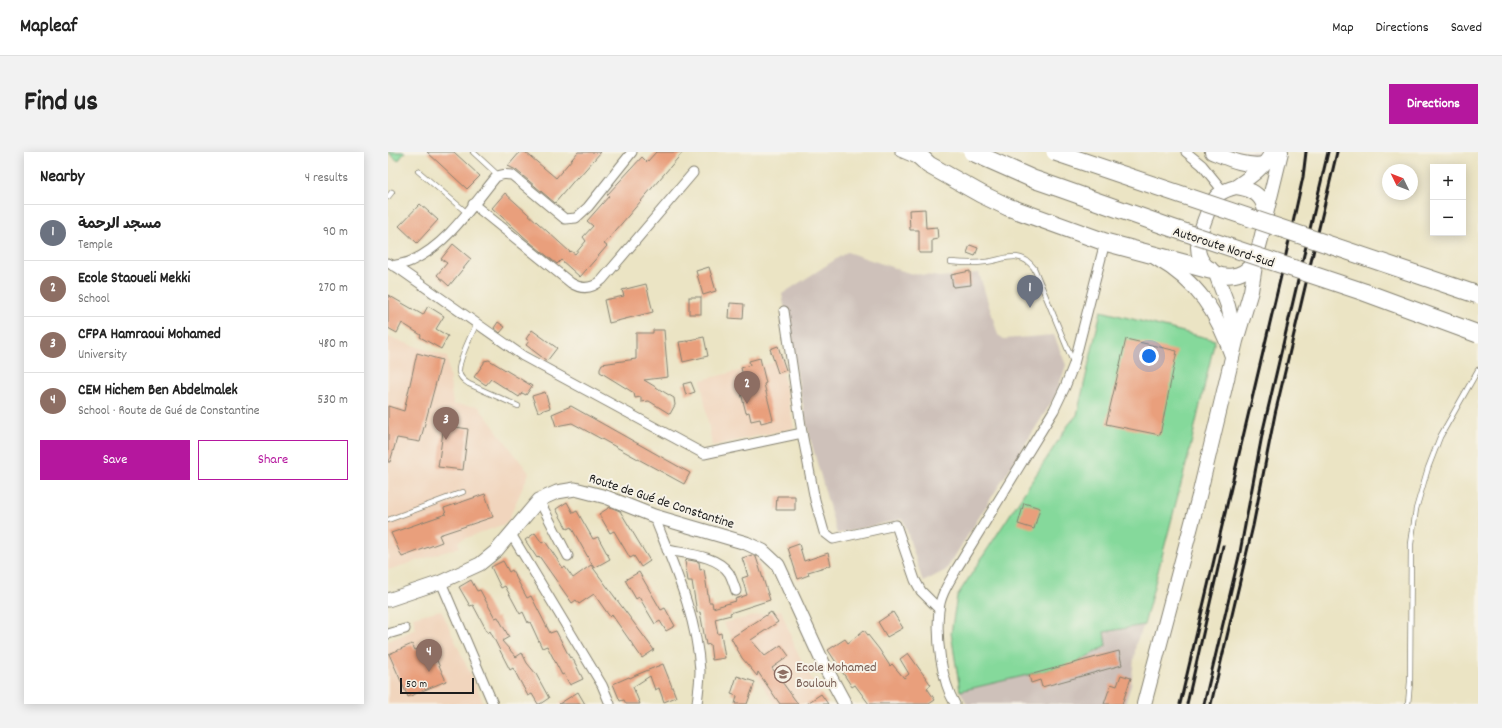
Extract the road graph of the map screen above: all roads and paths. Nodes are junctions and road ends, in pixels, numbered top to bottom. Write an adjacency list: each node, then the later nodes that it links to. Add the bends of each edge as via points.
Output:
1 (473, 152): 15 (lane)
2 (632, 152): 15 (street, via 588,207 576,218 565,219 512,175 505,173)
3 (900, 152): 12 (street)
4 (915, 152): 12 (highway)
5 (972, 152): 31 (highway, Autoroute Nord-Sud, bridge, via 1062,189 1364,292)
6 (1055, 152): 28 (highway, bridge)
7 (1186, 152): 16 (street)
8 (1212, 152): 11 (main road, via 1245,164)
9 (1272, 152): 11 (main road)
10 (1281, 152): 21 (main road)
11 (1264, 164): 16 (main road, via 1254,174)
12 (929, 165): 22 (highway, via 1008,207)
13 (418, 171): 20 (lane)
14 (693, 173): 19 (street, via 602,280 587,288 571,283)
15 (499, 176): 19 (street)
16 (1229, 189): 21 (main road, via 1250,190 1256,194); 27 (main road, via 1210,205 1199,239 1200,256)
17 (392, 192): 18 (lane)
18 (388, 197)
19 (473, 204): 20 (street)
20 (466, 212): 26 (street, via 447,236 434,247 409,262)
21 (1266, 215): 24 (main road)
22 (1105, 242): 23 (highway); 34 (street)
23 (1147, 253): 27 (highway); 33 (main road, via 1184,278 1200,294 1223,331)
24 (1257, 254): 27 (main road, via 1241,273 1226,276); 32 (main road, via 1251,290)
25 (951, 262): 34 (lane, via 984,263 1012,256 1028,260 1034,268)
26 (390, 264): 30 (street)
27 (1213, 272): 32 (main road, via 1228,306)
28 (1478, 295)
29 (784, 311): 37 (street)
30 (476, 323): 36 (lane, via 460,362 462,379); 37 (street, via 523,356 704,454)
31 (1478, 334)
32 (1236, 341): 33 (main road)
33 (1232, 358): 56 (main road, via 1199,496)
34 (1074, 364): 48 (street, via 1054,410 957,568 943,594)
35 (1478, 370): 57 (lane, via 1440,437 1416,509 1411,544)
36 (518, 406)
37 (802, 433): 48 (street, via 824,532 833,539 896,525 915,580 921,591)
38 (464, 492): 41 (lane)
39 (539, 500): 40 (main road, Route de Gué de Constantine, via 557,492 575,489 606,497); 42 (main road, Route de Gué de Constantine); 44 (street)
40 (654, 516): 43 (street); 54 (main road, Route de Gué de Constantine, via 746,543 763,551 778,565 824,665)
41 (388, 520)
42 (511, 534): 45 (main road, Route de Gué de Constantine, via 480,564); 53 (street, via 602,685)
43 (667, 550): 46 (street, via 713,560 730,574); 51 (street, via 688,602 698,642)
44 (568, 556)
45 (441, 582): 47 (main road, Route de Gué de Constantine); 52 (street)
46 (736, 591)
47 (388, 600)
48 (939, 610): 55 (street, via 942,669)
49 (404, 629): 50 (street)
50 (388, 634)
51 (699, 703)
52 (493, 704)
53 (610, 704)
54 (846, 704)
55 (955, 704)
56 (1144, 704)
57 (1408, 704)

